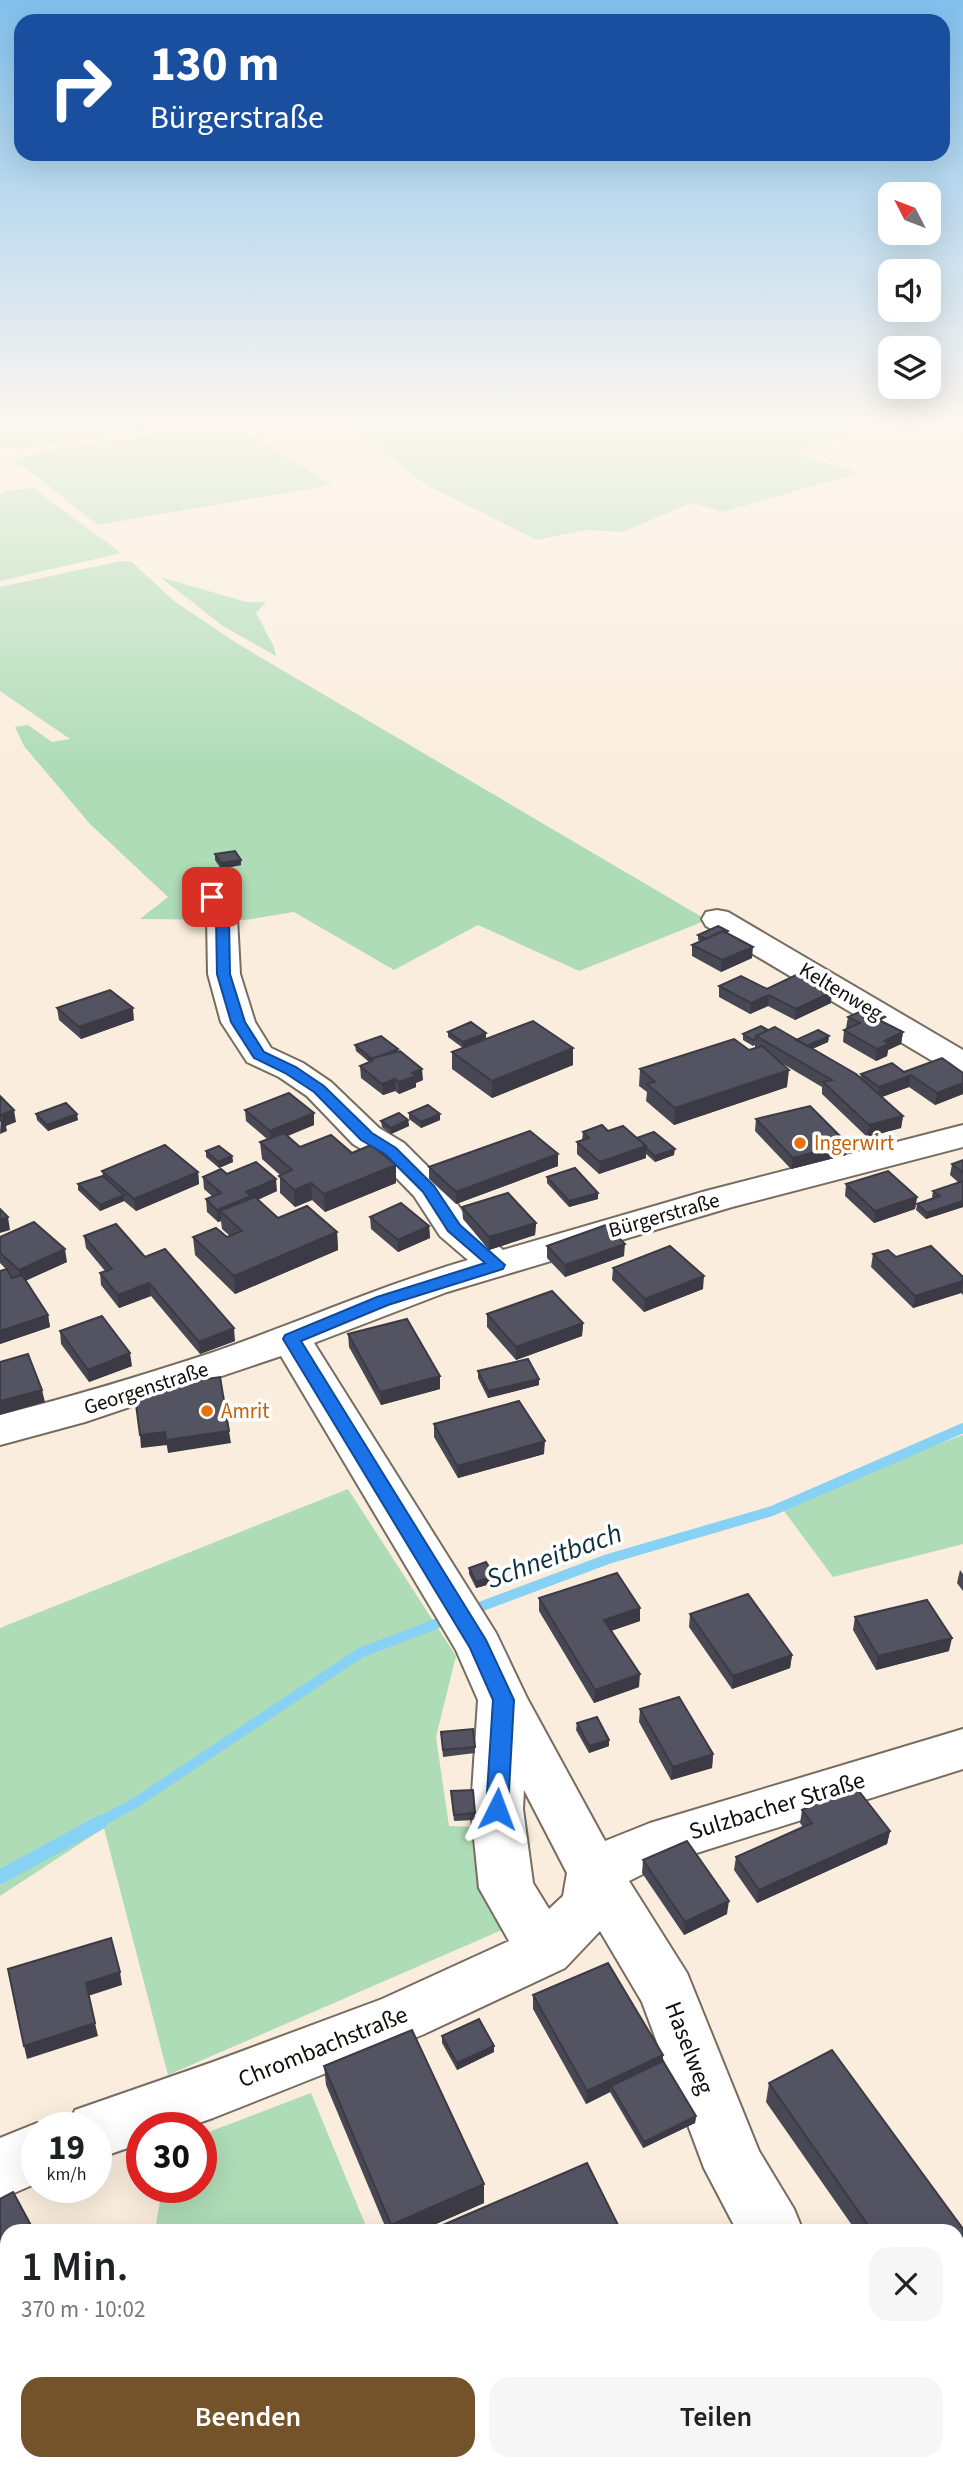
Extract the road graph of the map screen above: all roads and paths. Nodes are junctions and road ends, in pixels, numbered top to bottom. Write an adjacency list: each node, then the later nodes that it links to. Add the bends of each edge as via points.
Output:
1 (212, 897): 5 (street, via 222,918 224,974 238,1022 259,1055 319,1089 366,1136 391,1151 429,1189 454,1228)
2 (717, 919): 3 (street, Keltenweg)
3 (963, 1065)
4 (963, 1136): 5 (street, Bürgerstraße, via 706,1202)
5 (497, 1265): 6 (street, Bürgerstraße, via 383,1301)
6 (291, 1339): 7 (street, Georgenstraße, via 70,1412); 8 (street, via 479,1646)
7 (0, 1430)
8 (503, 1700): 10 (street); 11 (street, via 497,1809 506,1888)
9 (963, 1749): 10 (street, Sulzbacher Straße, via 650,1845)
10 (594, 1872): 11 (street, Chrombachstraße, via 589,1906); 15 (street, Haselweg, via 667,1991 735,2168)
11 (545, 1951): 12 (street, Chrombachstraße, via 402,2017)
12 (112, 2125)
13 (21, 2159): 14 (street)
14 (0, 2169)
15 (768, 2224)

